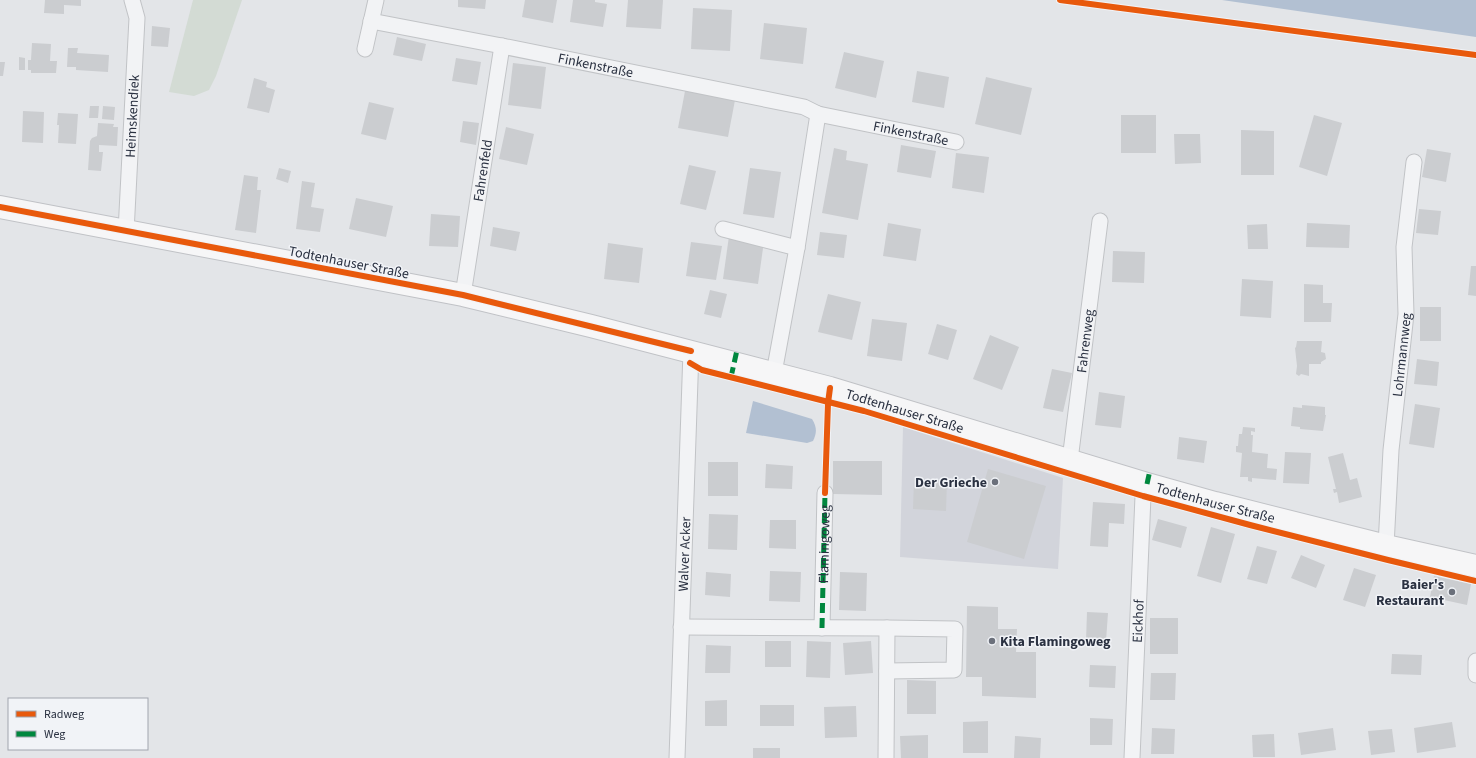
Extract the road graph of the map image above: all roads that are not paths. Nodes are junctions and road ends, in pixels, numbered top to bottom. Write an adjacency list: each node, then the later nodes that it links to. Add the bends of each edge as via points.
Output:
1 (132, 0): 12 (street, Heimskendiek, via 137,18)
2 (376, 0): 3 (street)
3 (371, 21): 4 (street, Finkenstraße); 5 (street)
4 (502, 46): 6 (street, Finkenstraße, via 804,106); 14 (street, Fahrenfeld)
5 (365, 49)
6 (818, 114): 7 (street, Finkenstraße); 13 (street)
7 (956, 142)
8 (1414, 162): 20 (street, Lohrmannweg, via 1404,247 1406,314 1391,450)
9 (0, 207): 12 (main road, Todtenhauser Straße)
10 (1100, 221): 17 (street, Fahrenweg)
11 (723, 229): 13 (street)
12 (126, 232): 14 (main road, Todtenhauser Straße)
13 (797, 248): 16 (street)
14 (462, 295): 15 (main road, Todtenhauser Straße)
15 (692, 351): 16 (main road, Todtenhauser Straße); 22 (street, Walver Acker)
16 (774, 373): 17 (main road, Todtenhauser Straße)
17 (1070, 460): 18 (main road, Todtenhauser Straße)
18 (1146, 484): 20 (main road, Todtenhauser Straße); 30 (street, Eickhof, via 1143,496)
19 (825, 493): 23 (street, Flamingoweg)
20 (1386, 546): 21 (main road, Todtenhauser Straße)
21 (1476, 566)
22 (681, 627): 23 (street); 28 (street, Walver Acker)
23 (822, 628): 24 (street)
24 (887, 628): 26 (street); 26 (street, via 955,630 954,670)
25 (1476, 661): 27 (street)
26 (887, 671): 29 (street)
27 (1476, 675)
28 (677, 758)
29 (886, 758)
30 (1132, 758)

